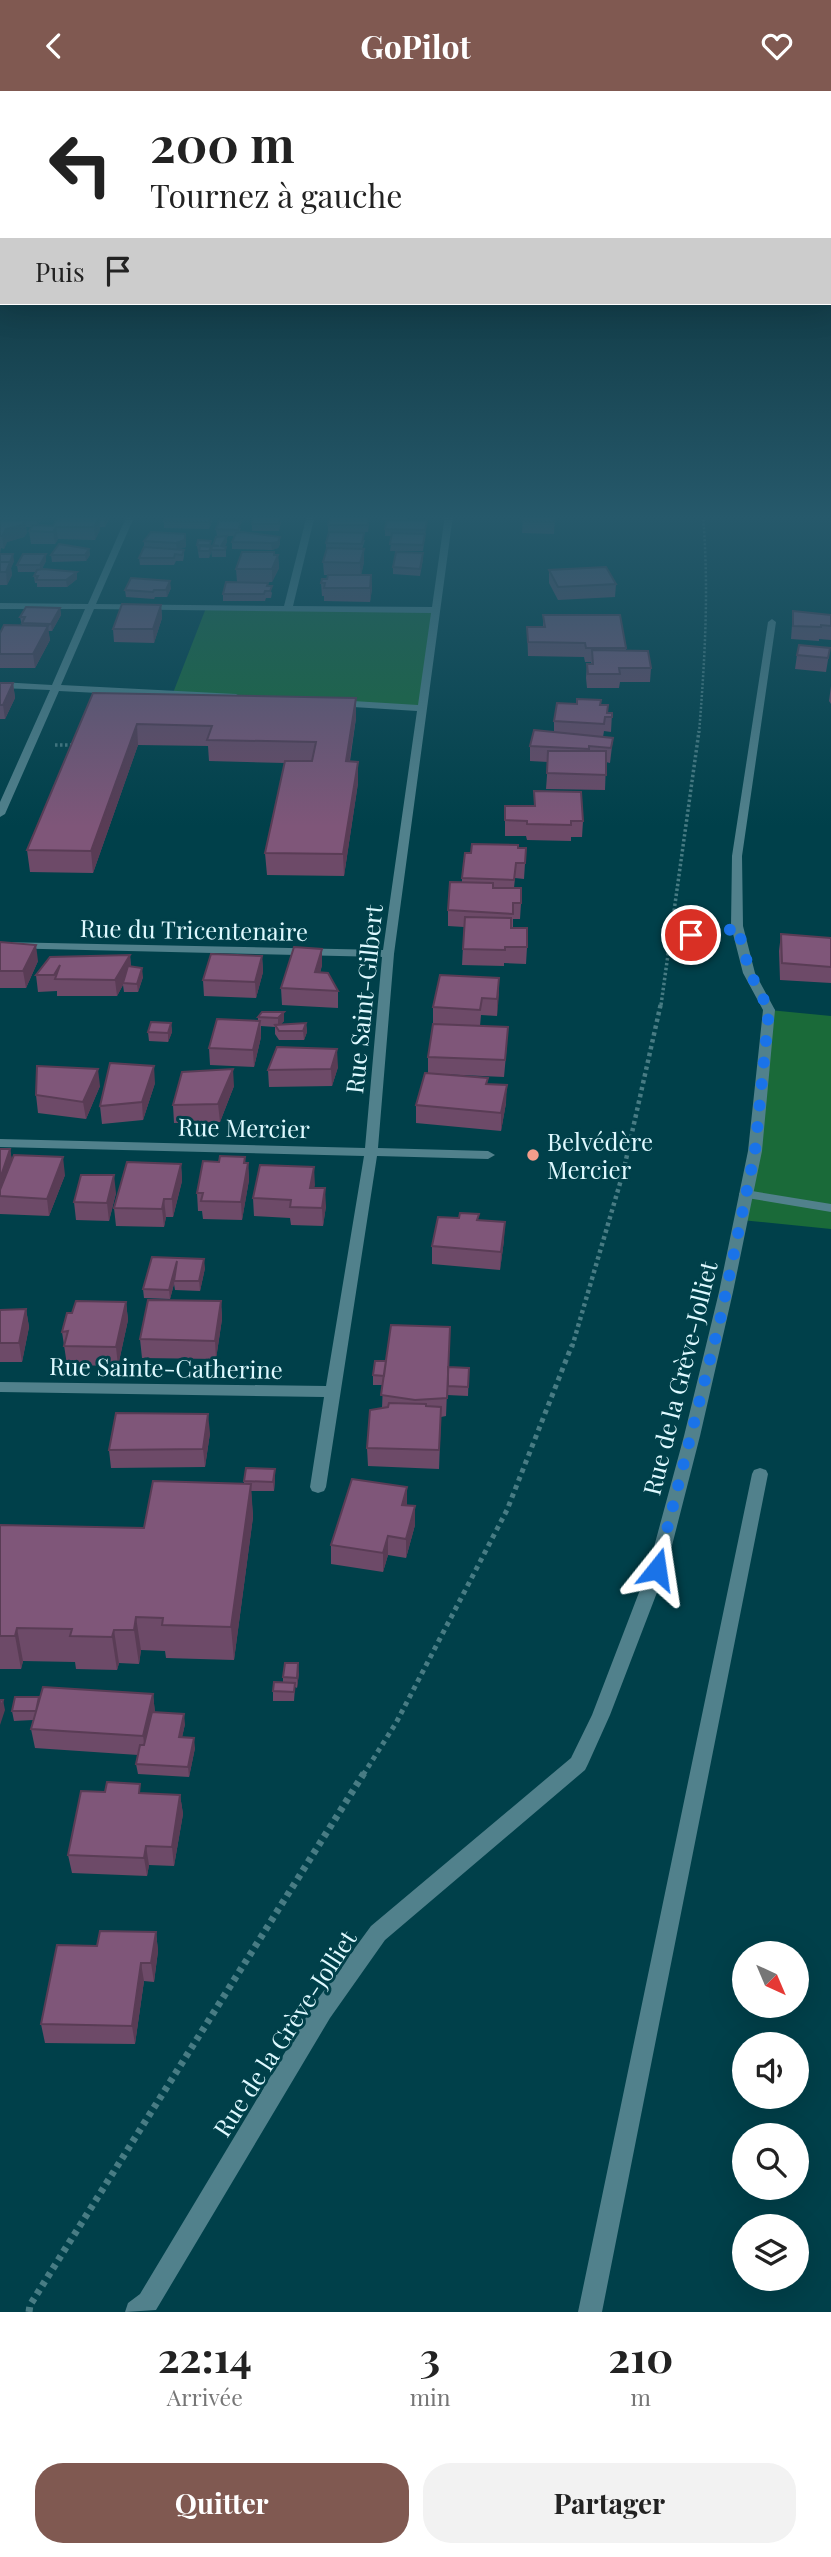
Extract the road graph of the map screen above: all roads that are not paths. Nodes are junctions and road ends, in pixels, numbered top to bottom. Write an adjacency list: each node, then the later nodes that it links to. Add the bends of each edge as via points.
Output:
1 (86, 619): 5 (street)
2 (435, 619): 8 (street, Rue Saint-Gilbert)
3 (772, 622): 15 (street, Rue de la Grève-Jolliet, via 737,856 737,926 750,973 769,1010 755,1151)
4 (0, 685): 5 (street)
5 (55, 688): 6 (street); 9 (street)
6 (246, 697)
7 (327, 702): 8 (street)
8 (421, 708): 11 (street, Rue Saint-Gilbert)
9 (0, 814)
10 (0, 945): 11 (street, Rue du Tricentenaire)
11 (388, 954): 13 (street, Rue Saint-Gilbert)
12 (0, 1143): 13 (street, Rue Mercier)
13 (371, 1153): 14 (street, Rue Mercier); 18 (street, Rue Saint-Gilbert)
14 (488, 1155)
15 (746, 1194): 16 (street); 21 (street, Rue de la Grève-Jolliet, via 705,1384 657,1569 578,1764 377,1933 322,2011 148,2302)
16 (831, 1208)
17 (0, 1387): 18 (street, Rue Sainte-Catherine)
18 (332, 1392): 20 (street, Rue Saint-Gilbert)
19 (760, 1474): 22 (street)
20 (318, 1487)
21 (137, 2312)
22 (590, 2312)

